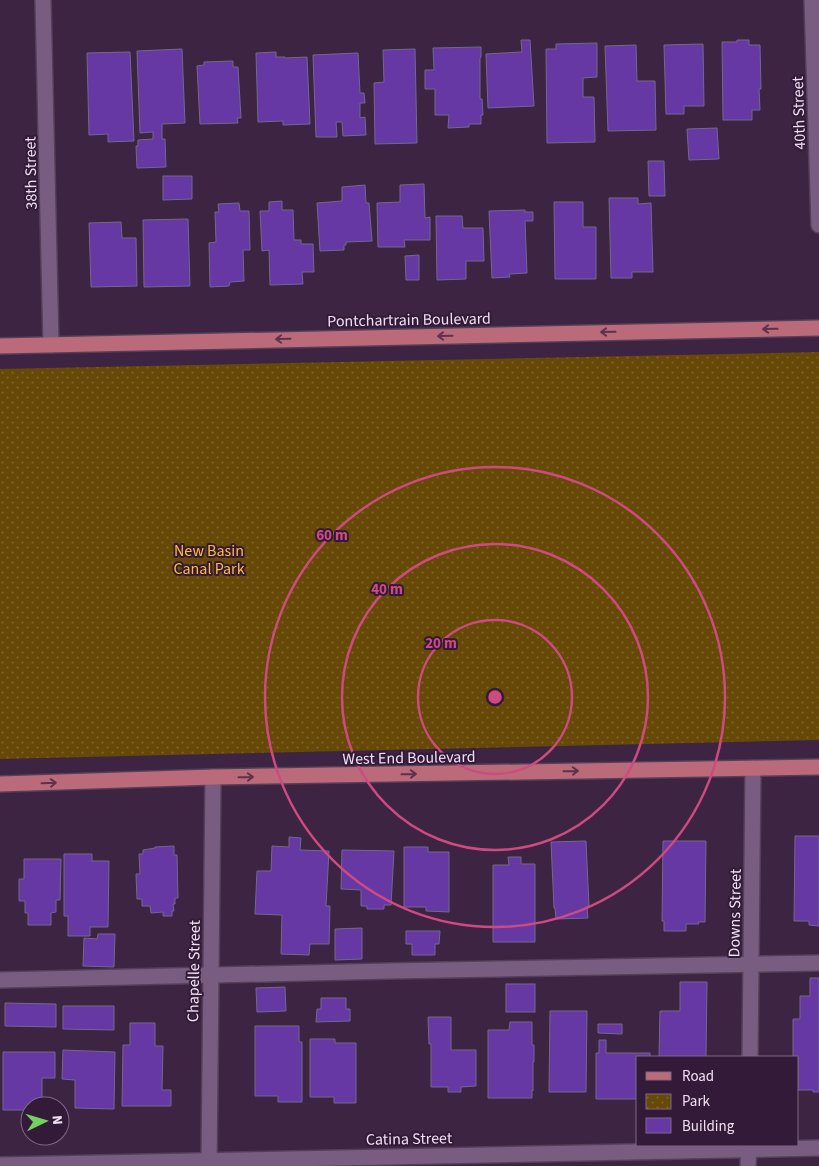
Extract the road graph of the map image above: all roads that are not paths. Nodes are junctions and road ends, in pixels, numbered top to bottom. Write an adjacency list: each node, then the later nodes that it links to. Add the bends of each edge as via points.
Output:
1 (43, 0): 5 (street, 38th Street)
2 (812, 0): 3 (street, 40th Street)
3 (819, 225)
4 (819, 328): 5 (main road, Pontchartrain Boulevard, one-way to 5)
5 (51, 345): 6 (main road, Pontchartrain Boulevard)
6 (0, 346)
7 (819, 767): 8 (main road, West End Boulevard)
8 (753, 768): 9 (main road, West End Boulevard, one-way to 8); 12 (street, Downs Street)
9 (213, 777): 10 (main road, West End Boulevard, one-way to 9); 13 (street, Chapelle Street)
10 (0, 784)
11 (819, 963): 12 (street)
12 (751, 965): 13 (street); 15 (street, Downs Street)
13 (210, 975): 14 (street); 18 (street, Chapelle Street)
14 (0, 980)
15 (750, 1056)
16 (749, 1147): 17 (street, Catina Street); 18 (street, Catina Street); 20 (street)
17 (819, 1148)
18 (209, 1163): 19 (street, Catina Street)
19 (0, 1165)
20 (748, 1166)

